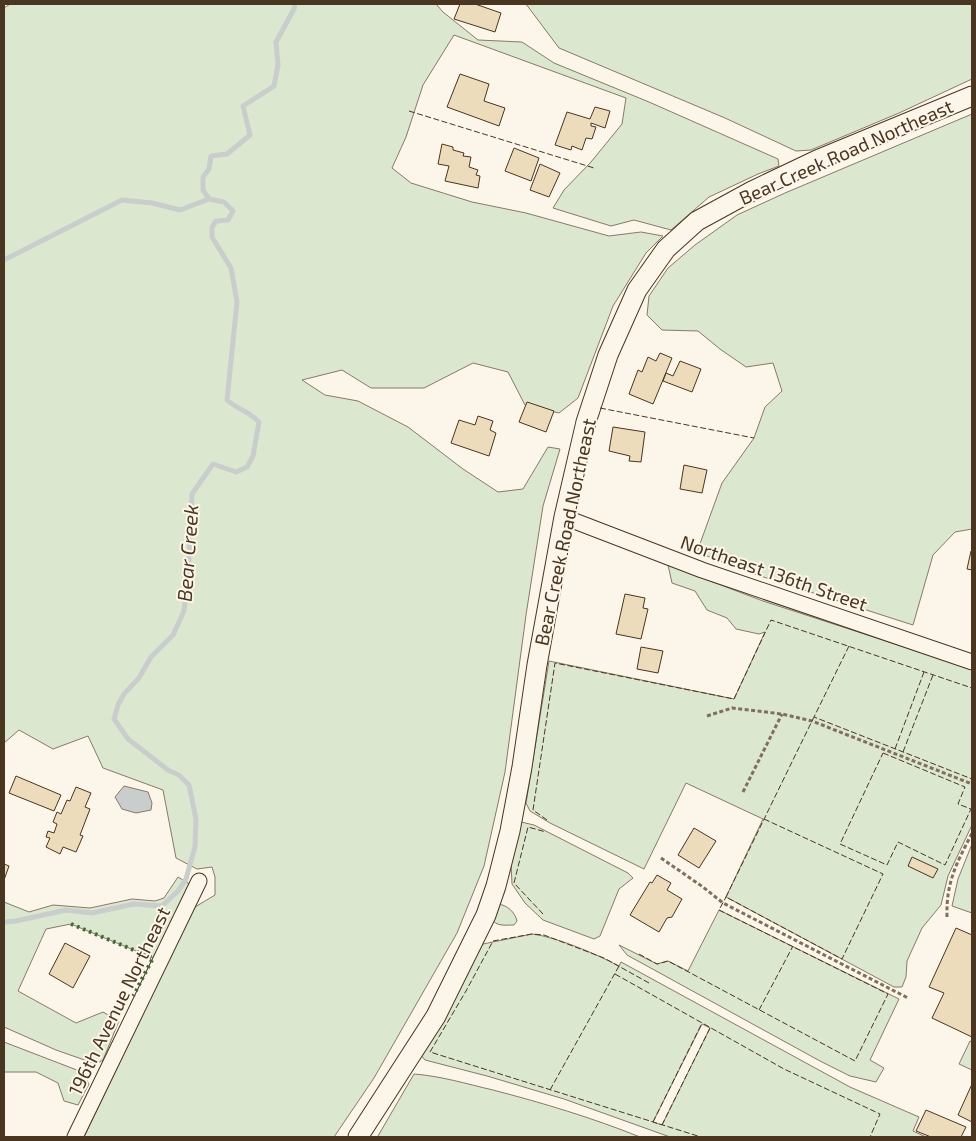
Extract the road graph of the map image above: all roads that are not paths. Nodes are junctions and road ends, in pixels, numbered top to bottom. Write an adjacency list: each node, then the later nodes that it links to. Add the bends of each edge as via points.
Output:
1 (972, 96): 2 (street, Bear Creek Road Northeast, via 817,160 752,191 697,221 666,248 637,290 608,355 586,422)
2 (564, 517): 3 (street, Northeast 136th Street, via 702,570); 6 (street, Bear Creek Road Northeast, via 522,768 496,886 486,915 436,1016)
3 (972, 662)
4 (199, 881): 5 (street, 196th Avenue Northeast)
5 (75, 1137)
6 (358, 1137)

